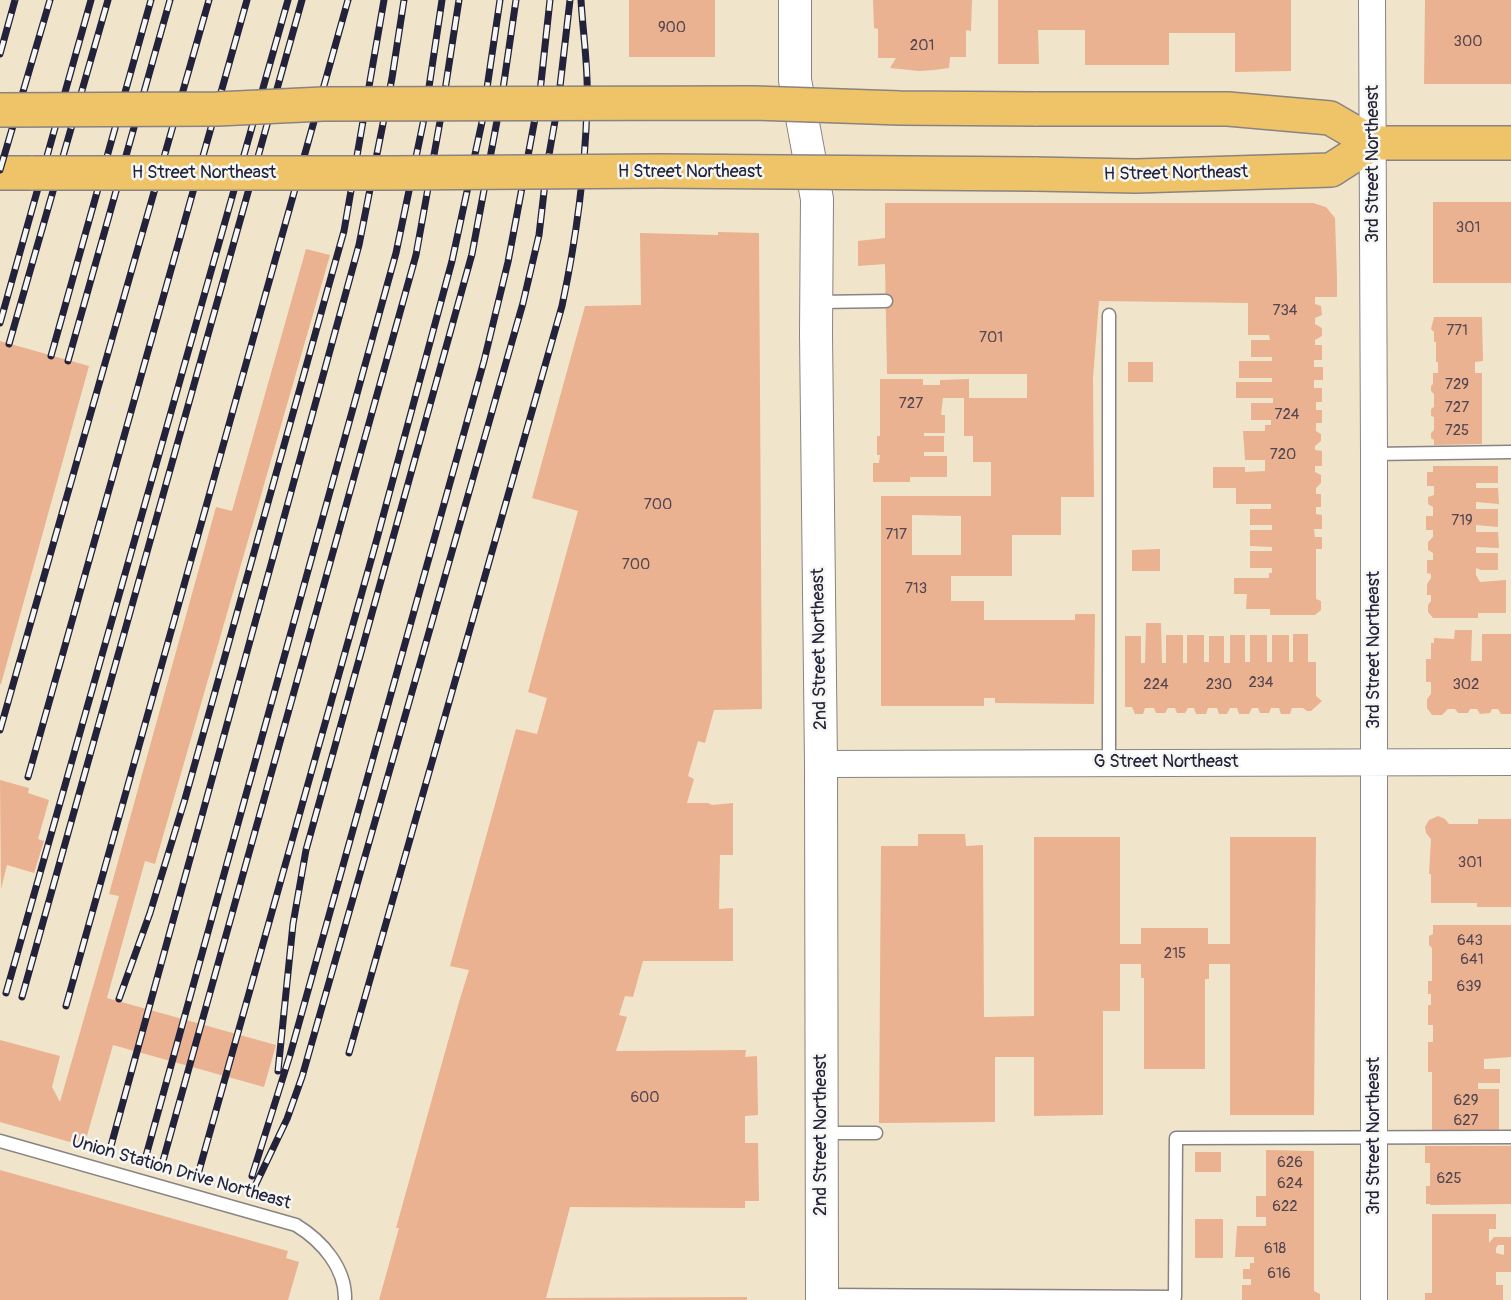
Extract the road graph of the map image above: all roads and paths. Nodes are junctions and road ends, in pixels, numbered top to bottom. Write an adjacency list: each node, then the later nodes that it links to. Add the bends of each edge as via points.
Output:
1 (795, 0): 8 (street, 2nd Street Northeast, via 795,80 817,198)
2 (1372, 0): 4 (street, 3rd Street Northeast)
3 (0, 110): 4 (main road, bridge, via 217,109 323,104 754,103 890,108 1228,109 1330,118)
4 (1372, 143): 5 (main road); 6 (main road, H Street Northeast, bridge, via 1331,170 1136,176 660,171); 11 (street, 3rd Street Northeast)
5 (1511, 143)
6 (0, 173)
7 (886, 301): 8 (lane)
8 (817, 302): 15 (street, 2nd Street Northeast)
9 (1109, 315): 13 (lane)
10 (1511, 452): 11 (lane)
11 (1374, 454): 12 (street, 3rd Street Northeast)
12 (1374, 761): 13 (street, G Street Northeast); 14 (street, G Street Northeast); 19 (street, 3rd Street Northeast)
13 (1109, 762): 15 (street, G Street Northeast)
14 (1511, 762)
15 (821, 764): 16 (street, 2nd Street Northeast)
16 (821, 1133): 17 (lane); 21 (street, 2nd Street Northeast)
17 (876, 1133)
18 (1511, 1137): 19 (lane)
19 (1374, 1138): 21 (lane, via 1176,1138 1175,1297); 23 (street, 3rd Street Northeast)
20 (0, 1141): 22 (lane, Union Station Drive Northeast, via 296,1225 332,1258 343,1281)
21 (822, 1297)
22 (345, 1300)
23 (1374, 1300)

